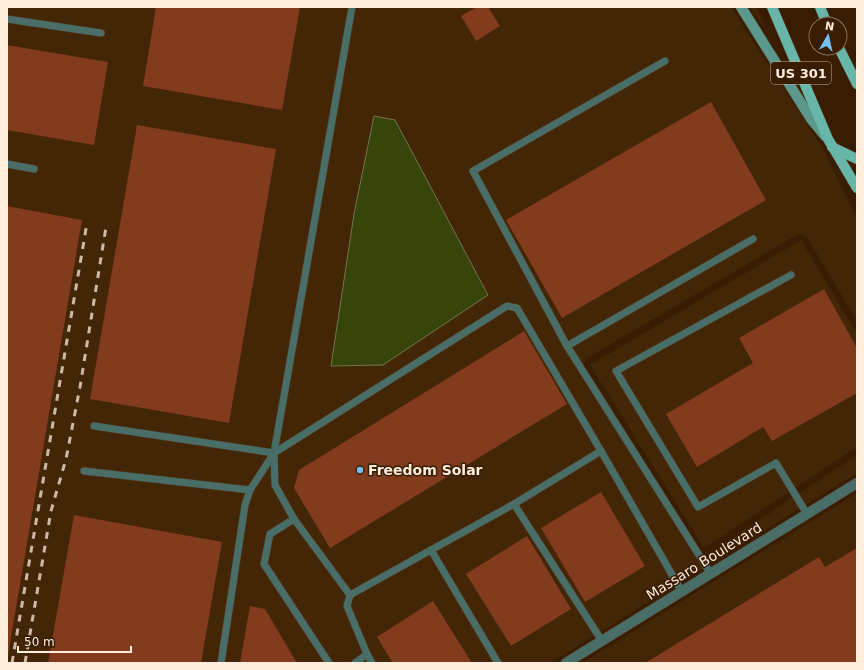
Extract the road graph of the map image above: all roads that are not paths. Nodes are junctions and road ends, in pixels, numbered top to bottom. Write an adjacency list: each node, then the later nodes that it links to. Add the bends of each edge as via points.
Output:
1 (352, 7): 20 (lane)
2 (741, 7): 10 (main road, via 811,119)
3 (772, 7): 10 (main road, US 301)
4 (7, 19): 5 (lane)
5 (101, 33)
6 (845, 56): 8 (main road, US 301)
7 (665, 61): 17 (lane, via 474,171)
8 (853, 68): 9 (main road, US 301)
9 (857, 84)
10 (830, 143): 11 (main road); 14 (main road, US 301)
11 (857, 159)
12 (7, 164): 13 (lane)
13 (34, 169)
14 (857, 188)
15 (753, 238): 17 (lane)
16 (791, 275): 25 (lane, via 616,371 698,507 776,463)
17 (567, 346): 28 (lane)
18 (94, 426): 20 (lane)
19 (601, 450): 20 (lane, via 516,308 507,306); 24 (lane); 29 (lane)
20 (274, 453): 23 (lane); 26 (lane, via 275,485)
21 (84, 471): 23 (lane)
22 (857, 483): 25 (street, Massaro Boulevard)
23 (250, 490): 33 (lane, via 245,505)
24 (514, 504): 27 (lane); 31 (lane)
25 (807, 514): 28 (street, Massaro Boulevard)
26 (294, 519): 30 (lane); 34 (lane, via 270,534 264,564)
27 (431, 550): 30 (lane); 37 (lane)
28 (711, 574): 29 (street, Massaro Boulevard)
29 (682, 592): 31 (street, Massaro Boulevard)
30 (350, 595): 32 (lane, via 348,606)
31 (602, 641): 38 (street, Massaro Boulevard)
32 (367, 654): 35 (lane); 36 (lane)
33 (221, 663)
34 (329, 663)
35 (355, 663)
36 (372, 663)
37 (498, 663)
38 (566, 663)

